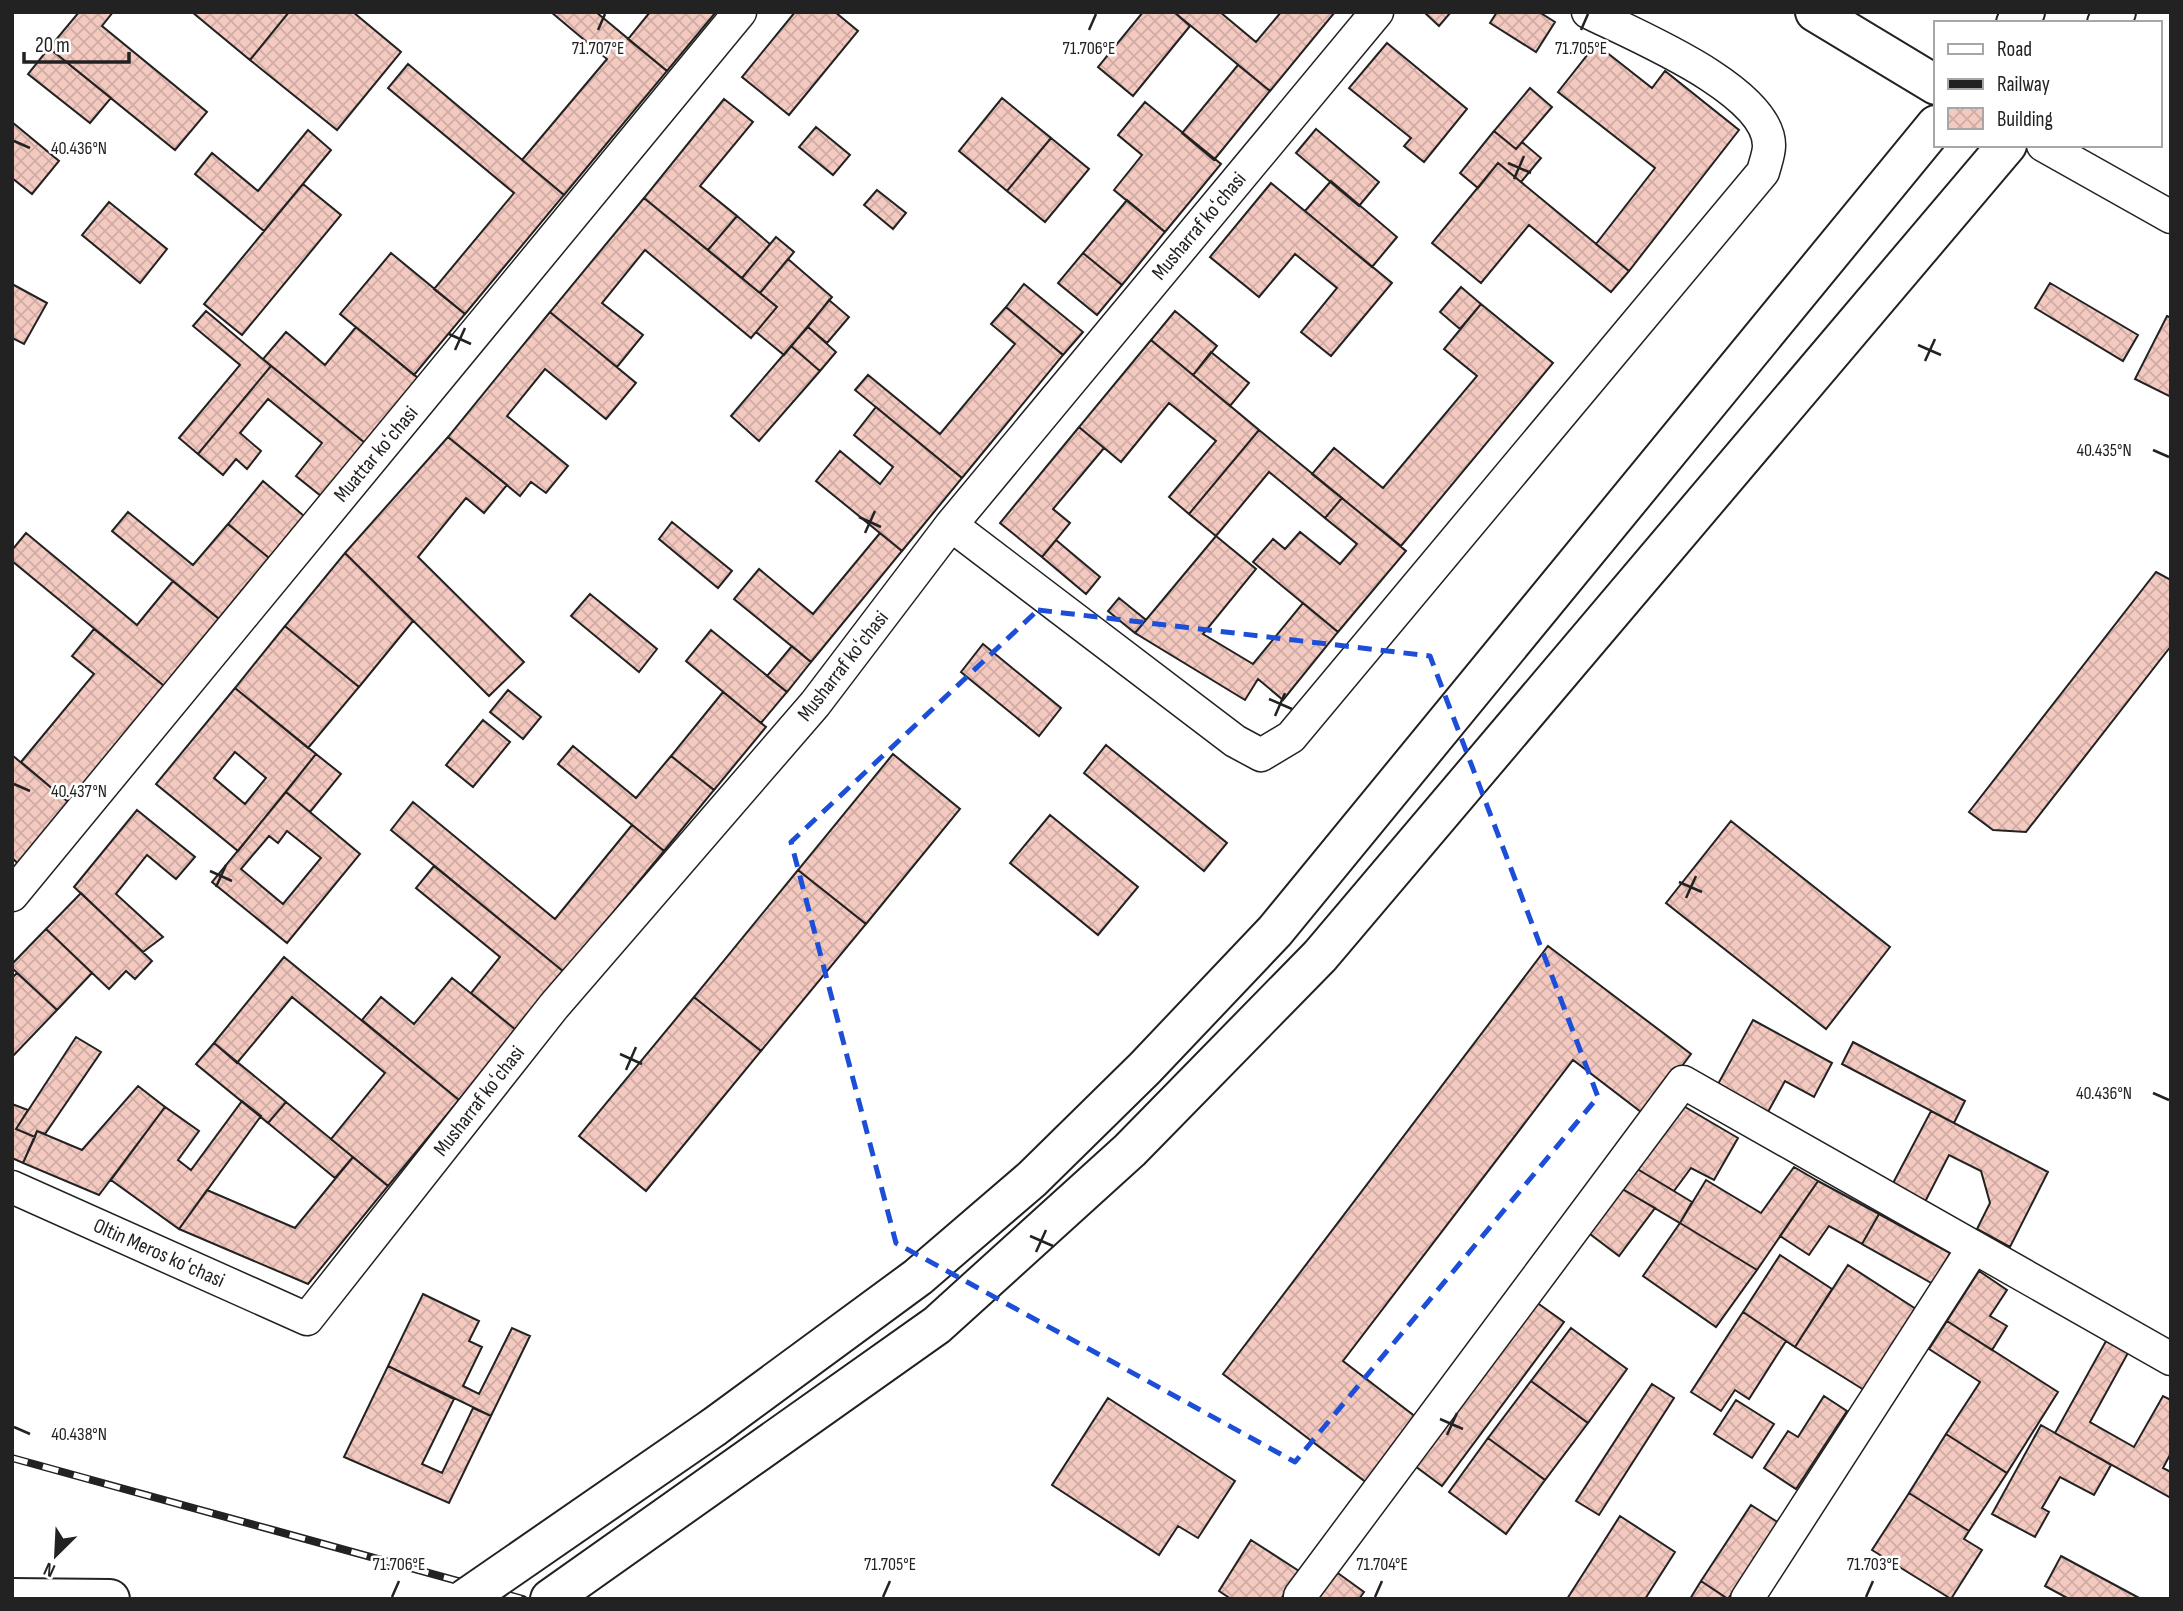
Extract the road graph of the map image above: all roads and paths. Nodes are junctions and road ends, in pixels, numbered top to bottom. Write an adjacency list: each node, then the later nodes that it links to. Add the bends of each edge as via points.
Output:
1 (740, 12): 11 (street, Muattar koʻchasi)
2 (1377, 12): 10 (street, Musharraf koʻchasi)
3 (1588, 12): 10 (street, via 1707,72 1755,110 1770,145 1763,172 1291,737 1261,755 1235,741)
4 (1815, 12): 5 (main road)
5 (1934, 84)
6 (1934, 127): 19 (main road, bridge, via 1275,931 1145,1068 1032,1179 918,1277 714,1427)
7 (2005, 147): 20 (main road, via 1320,956 1130,1150 937,1325)
8 (2047, 147): 9 (street)
9 (2171, 217)
10 (951, 525): 14 (street, Musharraf koʻchasi, via 815,704 554,1006)
11 (12, 895)
12 (12, 1187): 14 (street, Oltin Meros koʻchasi)
13 (1974, 1247): 15 (street); 16 (street, via 1684,1082); 21 (street)
14 (307, 1319)
15 (2171, 1359)
16 (1300, 1596)
17 (12, 1598): 18 (main road)
18 (110, 1599)
19 (465, 1599)
20 (550, 1599)
21 (1747, 1599)

